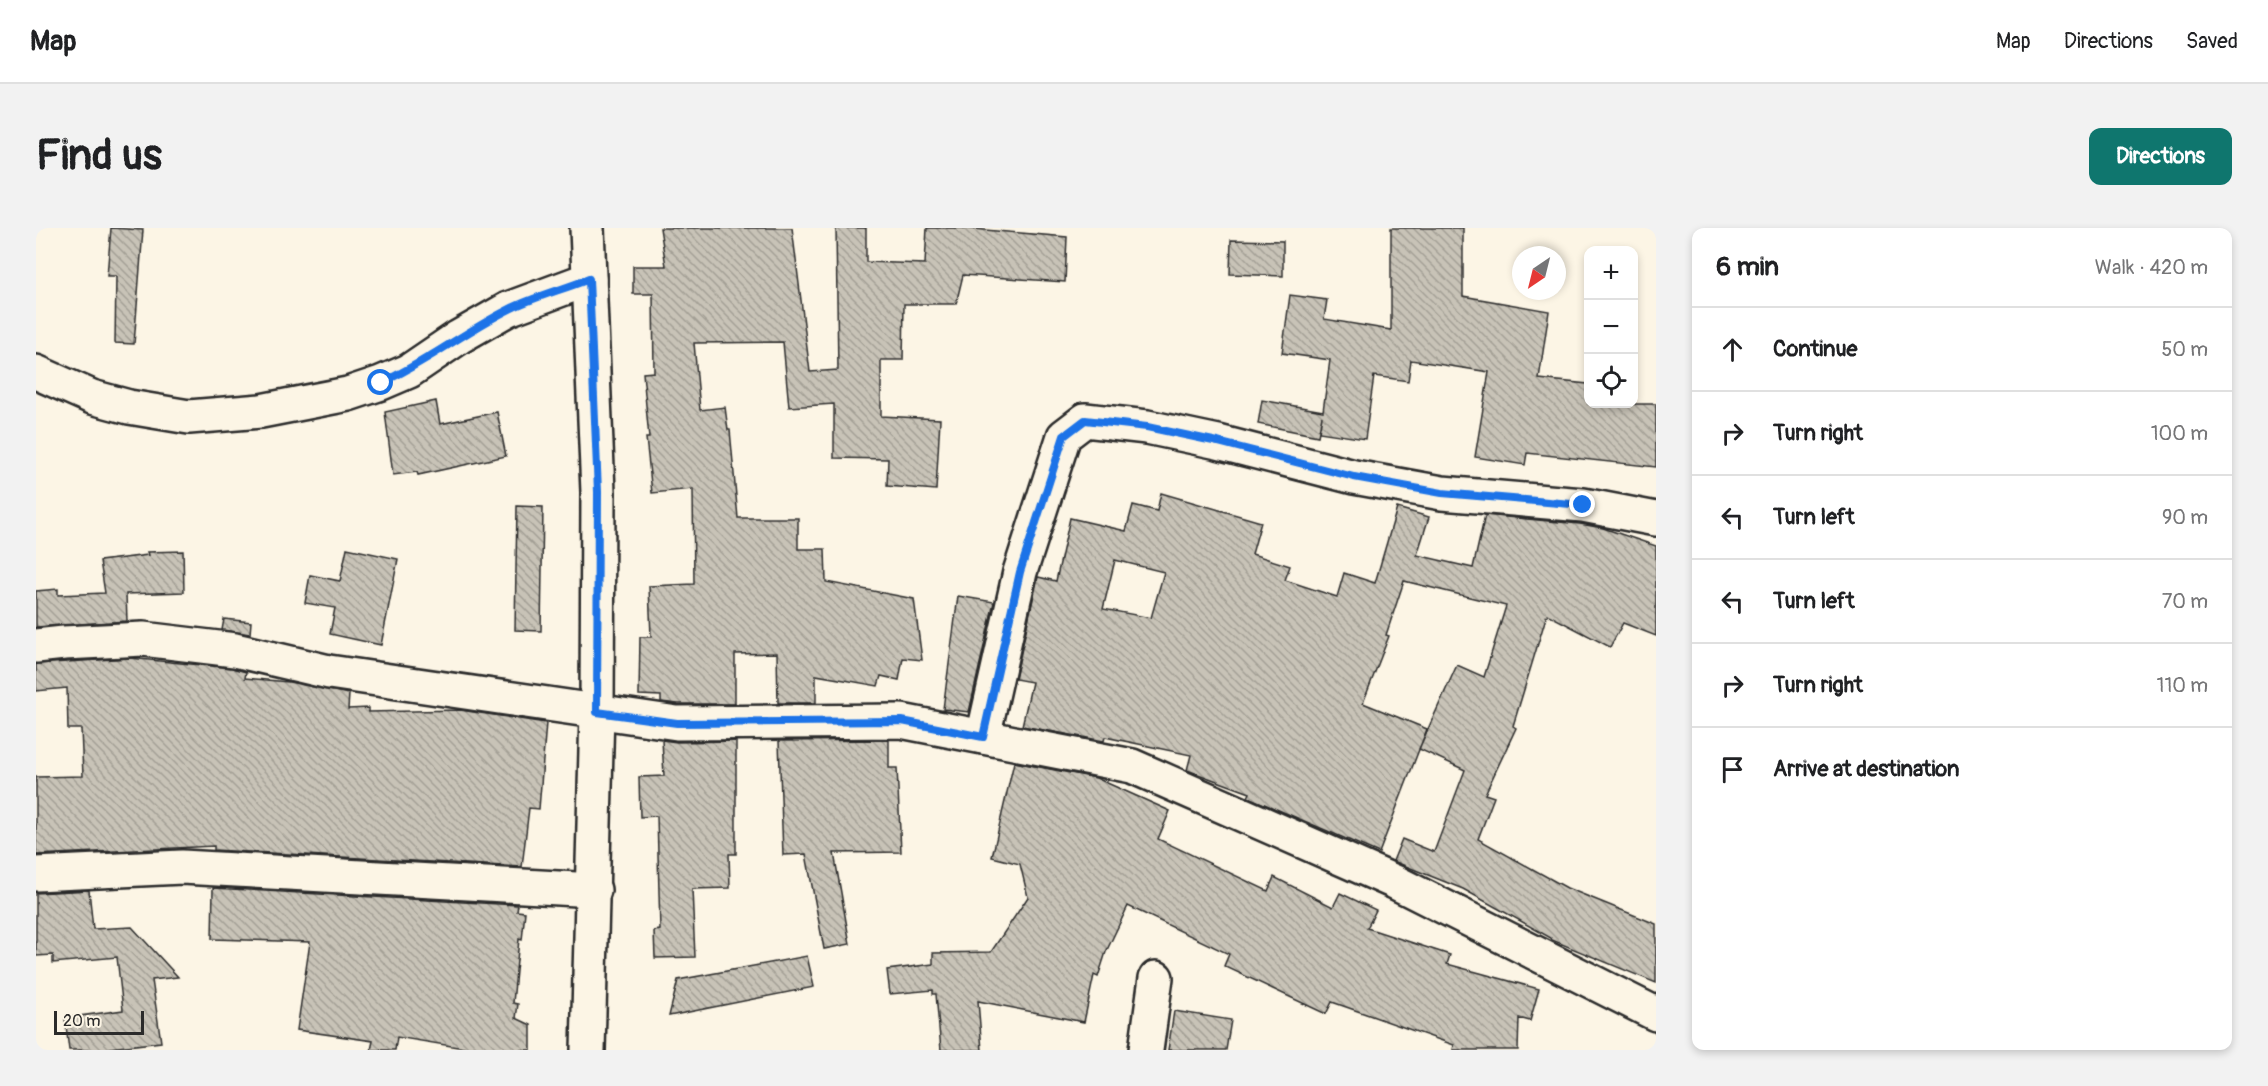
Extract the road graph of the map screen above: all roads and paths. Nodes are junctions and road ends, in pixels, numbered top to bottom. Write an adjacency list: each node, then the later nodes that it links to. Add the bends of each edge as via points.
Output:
1 (587, 228): 2 (street)
2 (589, 279): 3 (street, via 508,309 381,383 348,394 261,411 189,417 129,407 92,397); 6 (street, via 598,492)
3 (36, 372)
4 (1656, 519): 7 (street, via 1583,505 1442,493 1354,477 1147,427 1085,420 1064,436 1020,572)
5 (36, 646): 6 (street, via 143,639 235,650 329,672)
6 (597, 712): 7 (street, via 677,723 902,721); 9 (street)
7 (983, 737): 11 (street, via 1132,766 1395,882)
8 (36, 874): 9 (street, via 182,867)
9 (594, 890): 12 (street)
10 (1156, 978): 13 (street)
11 (1656, 1014)
12 (588, 1050)
13 (1146, 1050)

